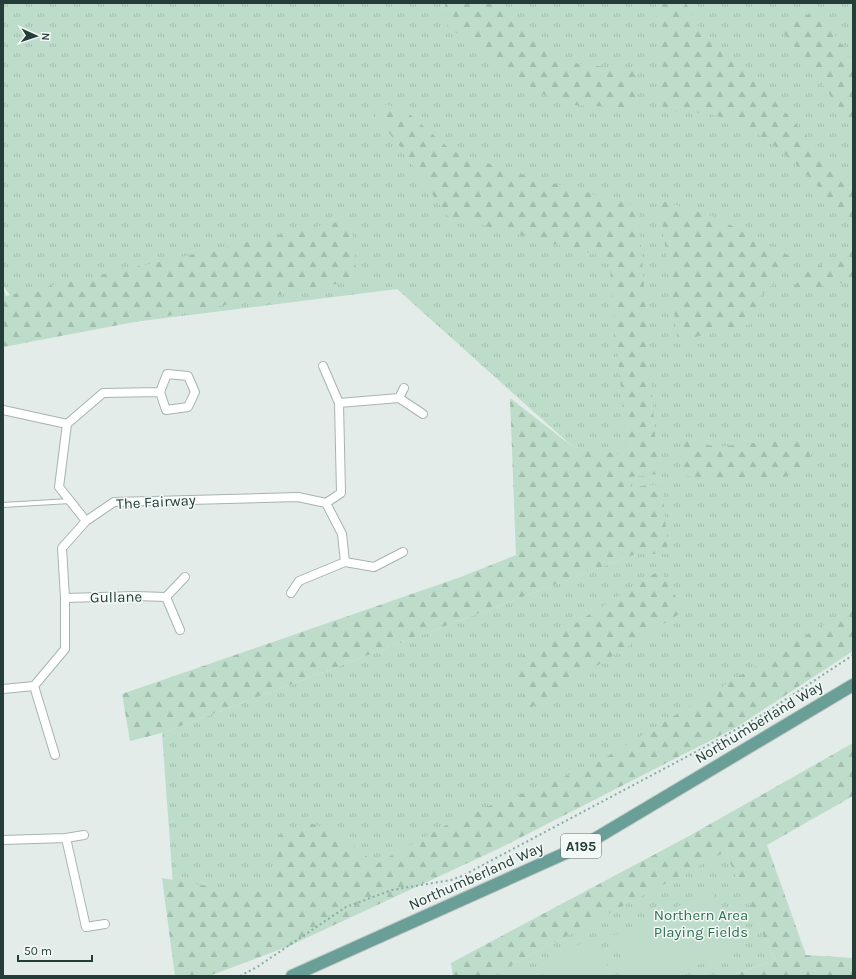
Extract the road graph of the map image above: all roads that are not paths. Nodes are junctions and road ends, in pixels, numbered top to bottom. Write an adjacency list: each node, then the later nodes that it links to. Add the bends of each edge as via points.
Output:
1 (323, 366): 5 (street)
2 (404, 388): 4 (street)
3 (160, 392): 3 (street, via 166,410 188,406 195,392 188,376 167,374); 8 (street, via 103,393)
4 (399, 398): 5 (street); 7 (street)
5 (339, 403): 10 (street, via 341,493)
6 (3, 410): 8 (street)
7 (423, 414)
8 (67, 424): 9 (street, via 59,487)
9 (71, 501): 11 (lane); 12 (street)
10 (326, 503): 12 (street, The Fairway, via 298,497 114,502); 14 (street, via 342,534)
11 (3, 505)
12 (86, 521): 18 (street, The Fairway, via 62,548)
13 (403, 552): 14 (street, via 374,567)
14 (345, 562): 16 (street, via 299,581)
15 (185, 577): 17 (street)
16 (290, 593)
17 (166, 597): 18 (street, Gullane); 19 (street)
18 (65, 598): 21 (street, The Fairway, via 65,649)
19 (180, 630)
20 (853, 685): 28 (main road, Northumberland Way / A195, via 588,843)
21 (34, 686): 22 (street); 23 (street)
22 (3, 689)
23 (55, 755)
24 (84, 835): 25 (street)
25 (66, 838): 26 (street); 27 (street, via 86,928)
26 (3, 840)
27 (105, 924)
28 (292, 976)

